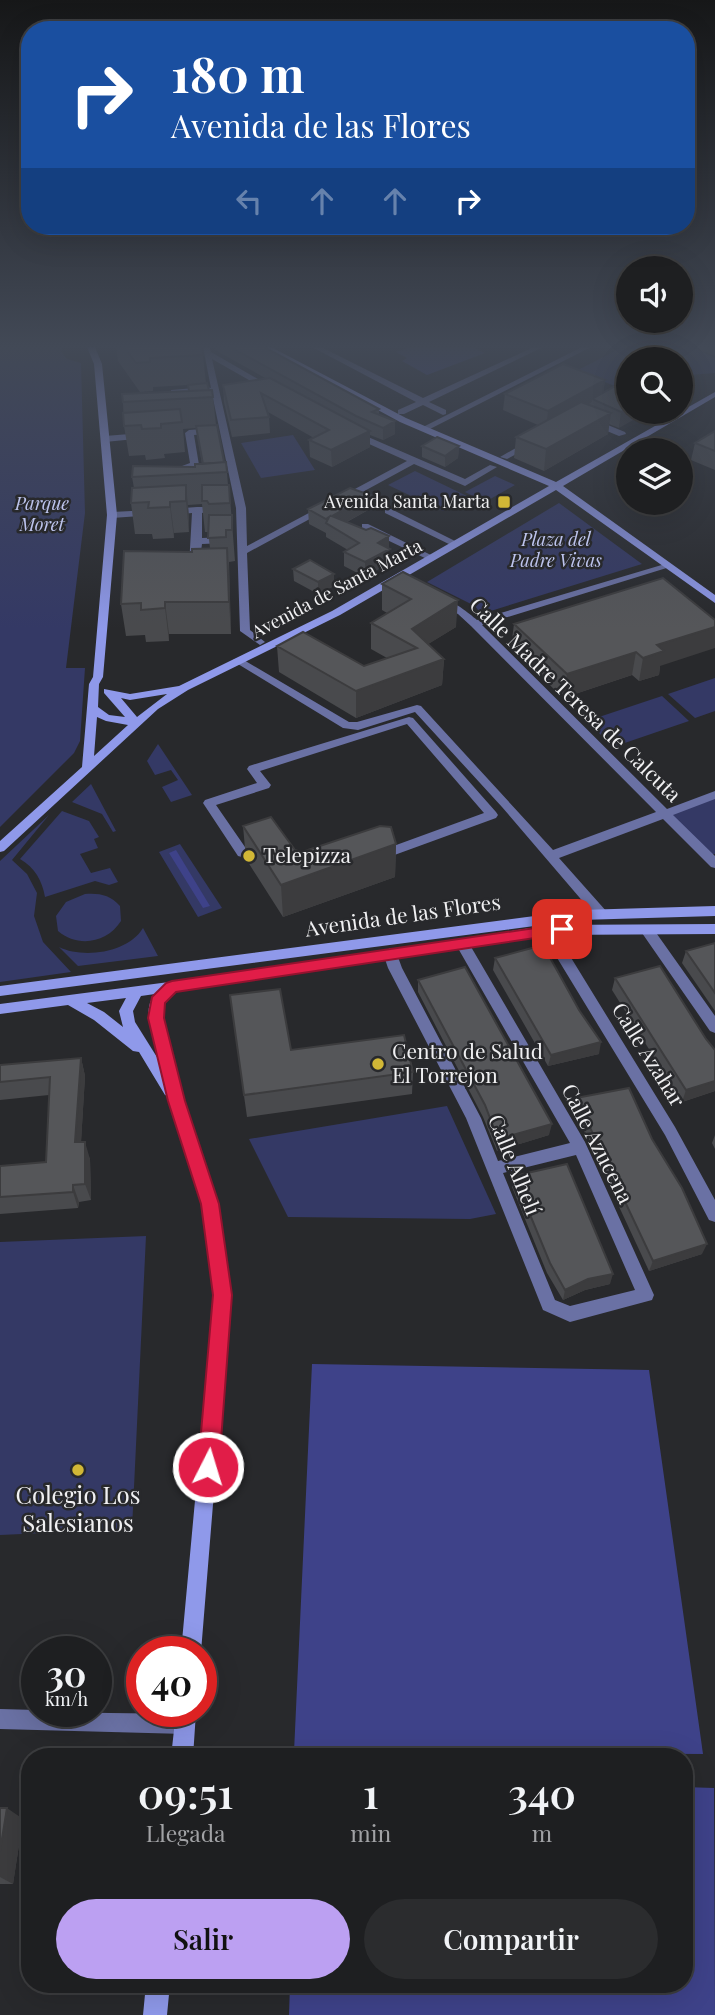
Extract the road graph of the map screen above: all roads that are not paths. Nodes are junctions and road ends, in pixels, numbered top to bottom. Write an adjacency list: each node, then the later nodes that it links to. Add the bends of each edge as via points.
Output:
1 (106, 441): 18 (street)
2 (191, 441): 14 (street, via 195,465 186,466 190,491)
3 (226, 441): 12 (street)
4 (371, 441): 9 (street)
5 (451, 441): 11 (street)
6 (534, 441): 8 (street)
7 (634, 441): 11 (street, Avenida de Santa Marta)
8 (504, 457)
9 (413, 461): 10 (street, via 465,483); 22 (street)
10 (493, 467)
11 (556, 486): 21 (street, Avenida de Santa Marta); 24 (street)
12 (236, 487): 13 (street); 15 (street)
13 (225, 488)
14 (202, 490)
15 (230, 509): 16 (street); 22 (street)
16 (197, 510): 18 (street); 20 (street)
17 (388, 511): 21 (street)
18 (112, 515): 35 (street)
19 (365, 526): 23 (street)
20 (197, 541): 22 (street); 26 (street, via 194,575)
21 (456, 544): 23 (street, Avenida de Santa Marta)
22 (244, 545): 25 (street)
23 (432, 558): 28 (street, Avenida de Santa Marta)
24 (668, 566): 31 (street); 32 (street, via 642,578)
25 (245, 574): 27 (street); 33 (street, via 245,631)
26 (206, 575)
27 (232, 575)
28 (396, 579): 29 (street); 34 (street, Avenida de Santa Marta)
29 (412, 586)
30 (424, 593): 32 (street, Calle Madre Teresa de Calcuta, via 462,612)
31 (715, 600)
32 (475, 624): 43 (street, Calle Madre Teresa de Calcuta)
33 (260, 642)
34 (238, 661): 36 (street, Avenida de Santa Marta); 45 (street, via 347,726 417,708)
35 (98, 677): 37 (street); 38 (street)
36 (184, 688): 37 (street, via 130,697); 40 (street, Avenida de Santa Marta)
37 (110, 693): 40 (street)
38 (92, 708): 40 (street, via 106,718); 41 (street)
39 (409, 720): 39 (street, via 253,769 265,785 209,803 242,853 277,841 304,878 492,816)
40 (135, 722): 41 (street, Avenida de Santa Marta)
41 (87, 766): 44 (street, Avenida de Santa Marta)
42 (715, 795): 43 (street)
43 (665, 813): 45 (street); 46 (street, Calle Madre Teresa de Calcuta)
44 (0, 848)
45 (551, 856): 48 (street)
46 (715, 864)
47 (715, 911): 48 (street, Avenida de las Flores)
48 (602, 915): 49 (street, Avenida de las Flores)
49 (545, 925): 50 (street, Avenida de las Flores); 52 (street, Avenida de las Flores); 54 (street, Avenida de las Flores); 66 (street, Calle Azahar, via 670,1131)
50 (647, 929): 51 (street, Avenida de las Flores); 61 (street)
51 (715, 929)
52 (461, 943): 53 (street, Avenida de las Flores); 64 (street, Calle Azucena)
53 (390, 953): 55 (street, Avenida de las Flores); 65 (street, Calle Alhelí)
54 (222, 961): 56 (street, Avenida de las Flores); 57 (street, Avenida de las Flores, via 209,974 151,983)
55 (172, 987): 57 (street, Avenida de las Flores); 60 (street, via 158,1001)
56 (0, 991)
57 (137, 991): 58 (street, Avenida de las Flores); 59 (street, Avenida de las Flores, via 117,988); 60 (street); 62 (street, via 126,1011)
58 (73, 1002): 59 (street, Avenida de las Flores); 62 (street, via 106,1021)
59 (0, 1007)
60 (156, 1018): 63 (street)
61 (715, 1027)
62 (147, 1055): 63 (street)
63 (177, 1101): 68 (street, via 210,1204 222,1295)
64 (580, 1147): 65 (street); 67 (street, Calle Azucena)
65 (493, 1169): 67 (street, Calle Alhelí, via 549,1306 570,1314)
66 (715, 1215)
67 (646, 1295)
68 (192, 1636)
69 (126, 1719): 70 (street)
70 (0, 1720)
71 (185, 1727): 72 (street)
72 (183, 1748)
73 (157, 1993): 74 (street)
74 (155, 2015)

